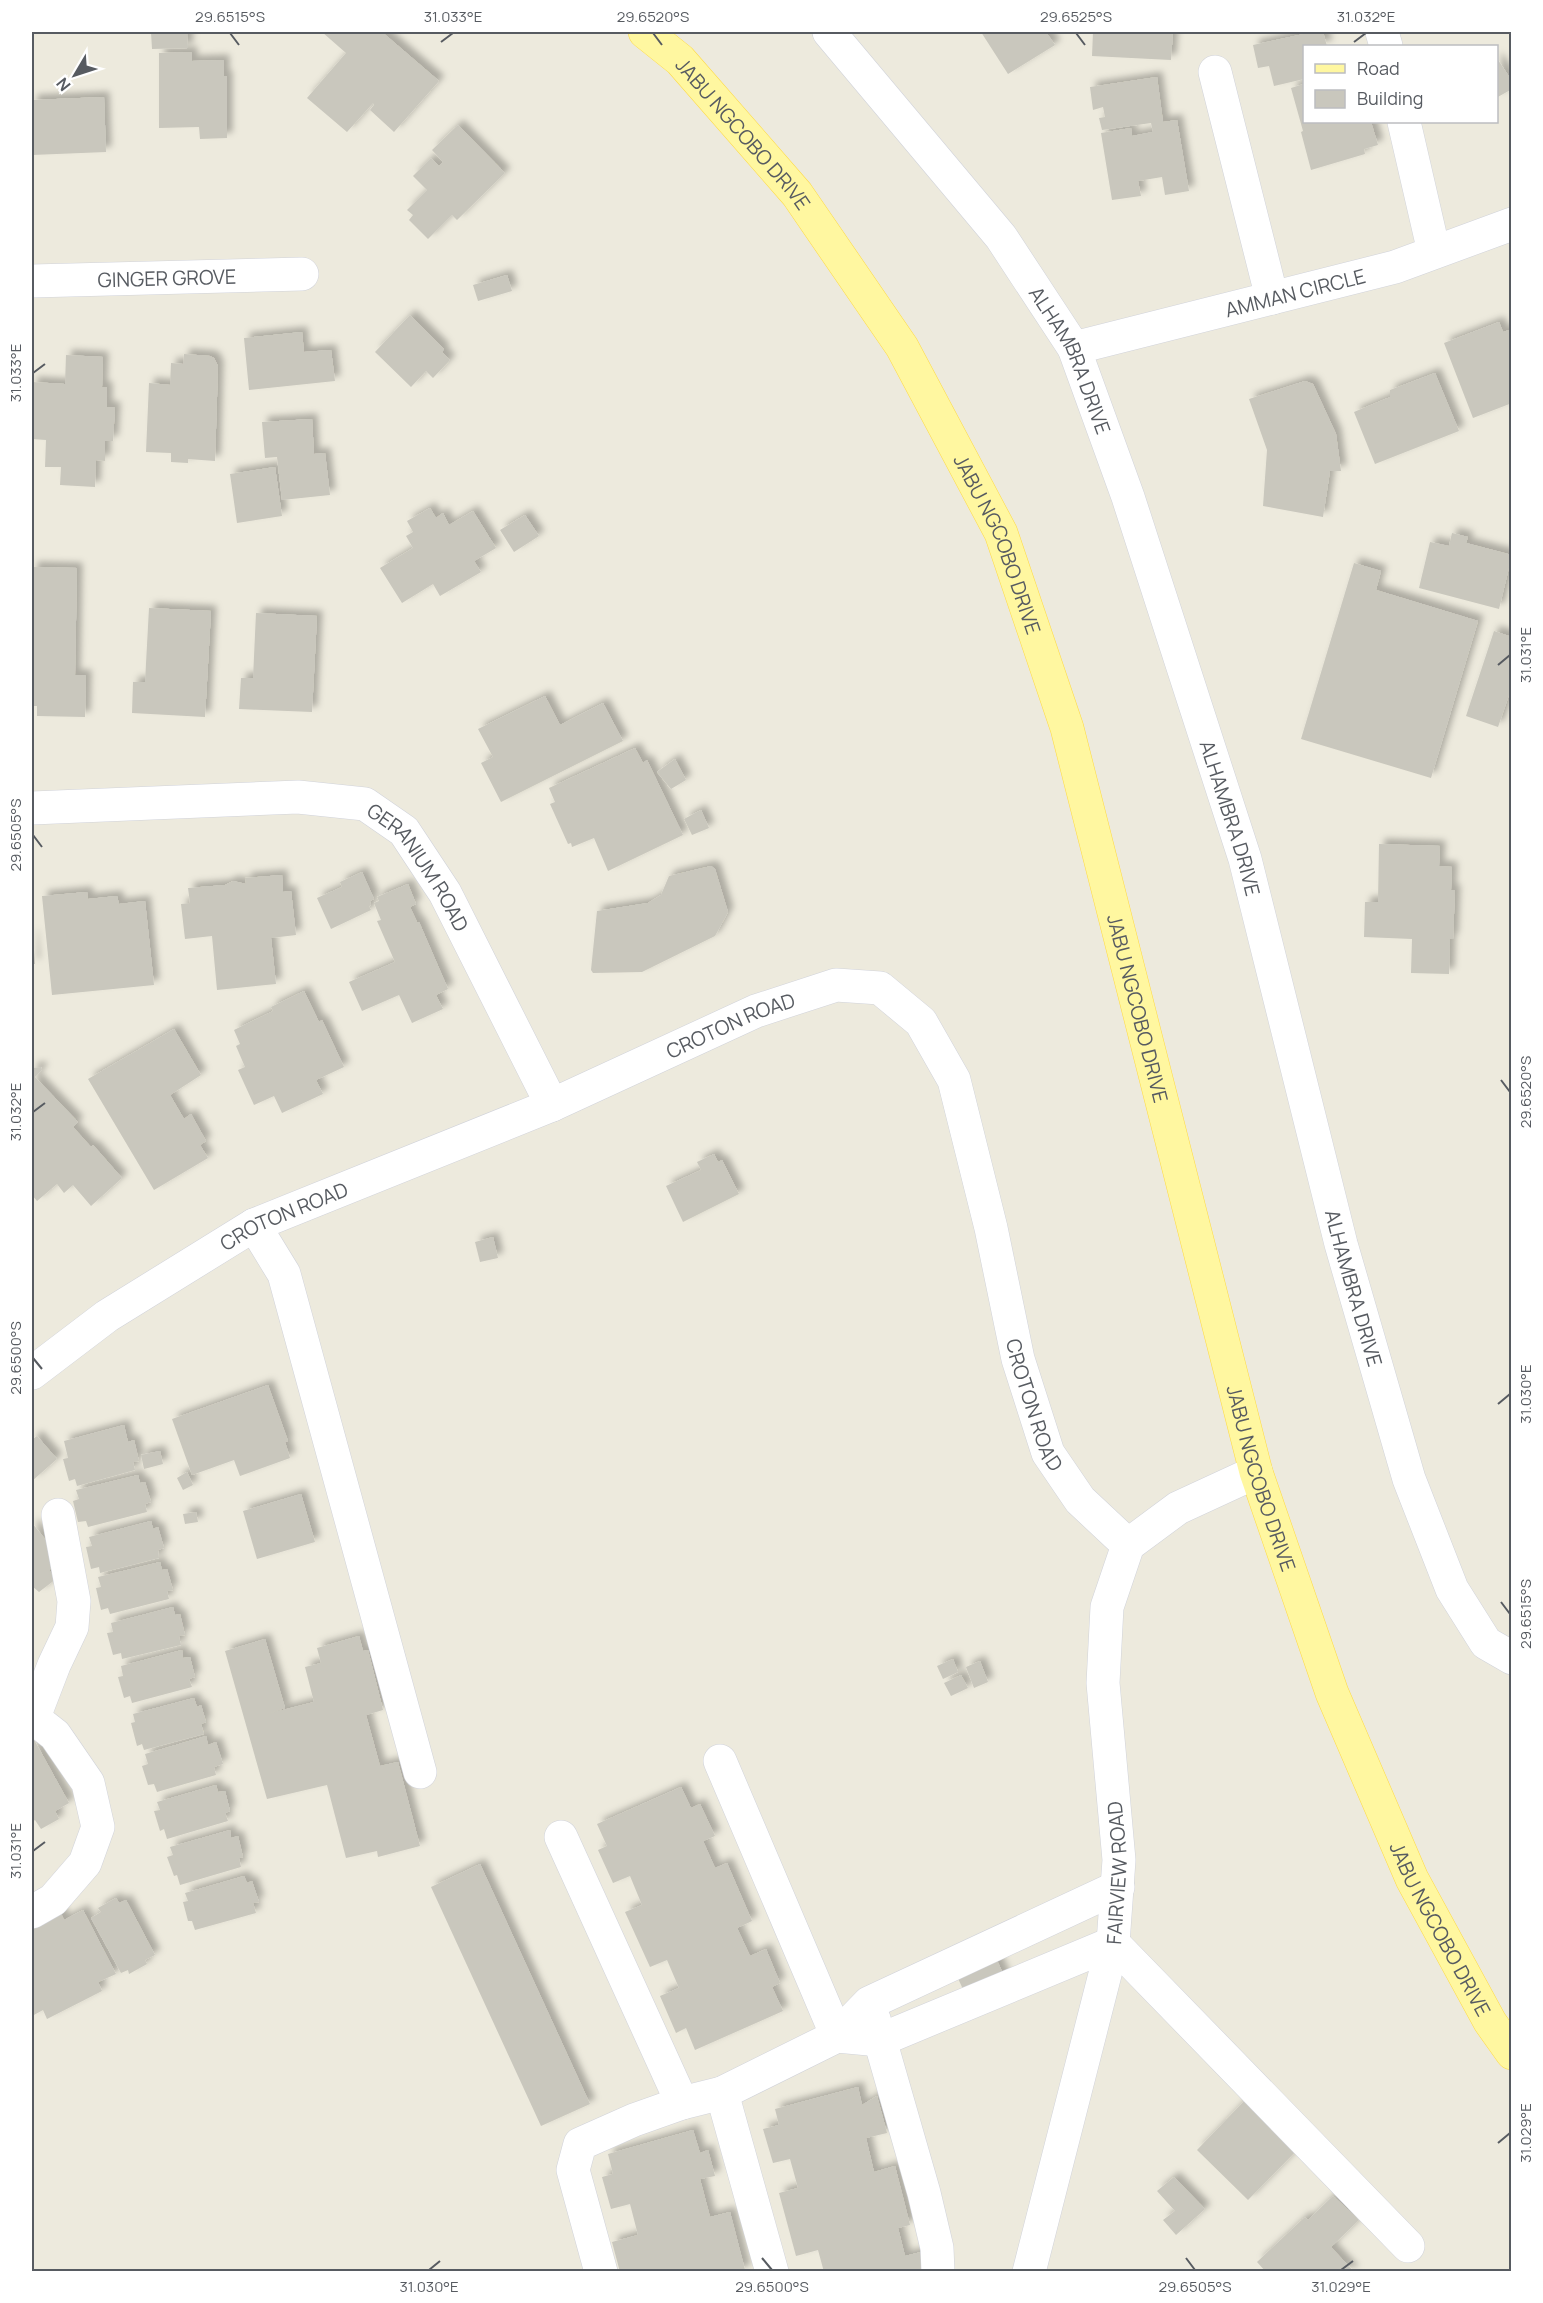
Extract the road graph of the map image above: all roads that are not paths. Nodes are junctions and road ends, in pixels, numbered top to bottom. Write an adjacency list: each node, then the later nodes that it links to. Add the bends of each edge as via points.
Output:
1 (645, 32): 15 (main road, JABU NGCOBO DRIVE, via 680,60 797,194 902,347 1001,533 1067,728)
2 (829, 32): 10 (street, ALHAMBRA DRIVE, via 1001,237)
3 (1215, 72): 9 (street)
4 (1404, 123): 6 (street)
5 (1512, 224): 6 (street, AMMAN CIRCLE)
6 (1434, 252): 9 (street, AMMAN CIRCLE, via 1395,267)
7 (302, 274): 8 (street, GINGER GROVE)
8 (32, 281)
9 (1272, 298): 10 (street, AMMAN CIRCLE)
10 (1074, 348): 18 (street, ALHAMBRA DRIVE, via 1128,498 1245,859 1341,1244 1409,1479 1452,1589 1486,1643)
11 (32, 808): 12 (street, GERANIUM ROAD, via 298,797 365,804 404,831 445,893)
12 (552, 1105): 13 (street, CROTON ROAD); 17 (street, CROTON ROAD, via 756,1011 836,985 880,988 921,1022 954,1080 1018,1359 1048,1453 1080,1500)
13 (254, 1225): 14 (street, CROTON ROAD, via 107,1316); 21 (street, via 284,1274)
14 (32, 1373)
15 (1256, 1472): 17 (street, via 1178,1508); 29 (main road, JABU NGCOBO DRIVE, via 1332,1693 1412,1879 1490,2022)
16 (58, 1515): 19 (street, via 74,1601 72,1626)
17 (1128, 1545): 23 (street, FAIRVIEW ROAD, via 1107,1607 1103,1683)
18 (1512, 1658)
19 (33, 1717): 24 (street, via 56,1735 88,1783 98,1827 85,1863 53,1900)
20 (720, 1761): 27 (street)
21 (420, 1772)
22 (561, 1837): 31 (street)
23 (1118, 1887): 25 (street, FAIRVIEW ROAD); 26 (street)
24 (32, 1912)
25 (1113, 1943): 28 (street); 32 (street); 36 (street, FAIRVIEW ROAD)
26 (869, 2003): 27 (street); 28 (street)
27 (837, 2036): 28 (street); 30 (street)
28 (880, 2040): 35 (street, via 924,2193 937,2248)
29 (1512, 2053)
30 (722, 2093): 31 (street); 34 (street)
31 (682, 2103): 33 (street, via 580,2144 573,2170)
32 (1408, 2246)
33 (601, 2271)
34 (772, 2271)
35 (938, 2271)
36 (1029, 2271)

